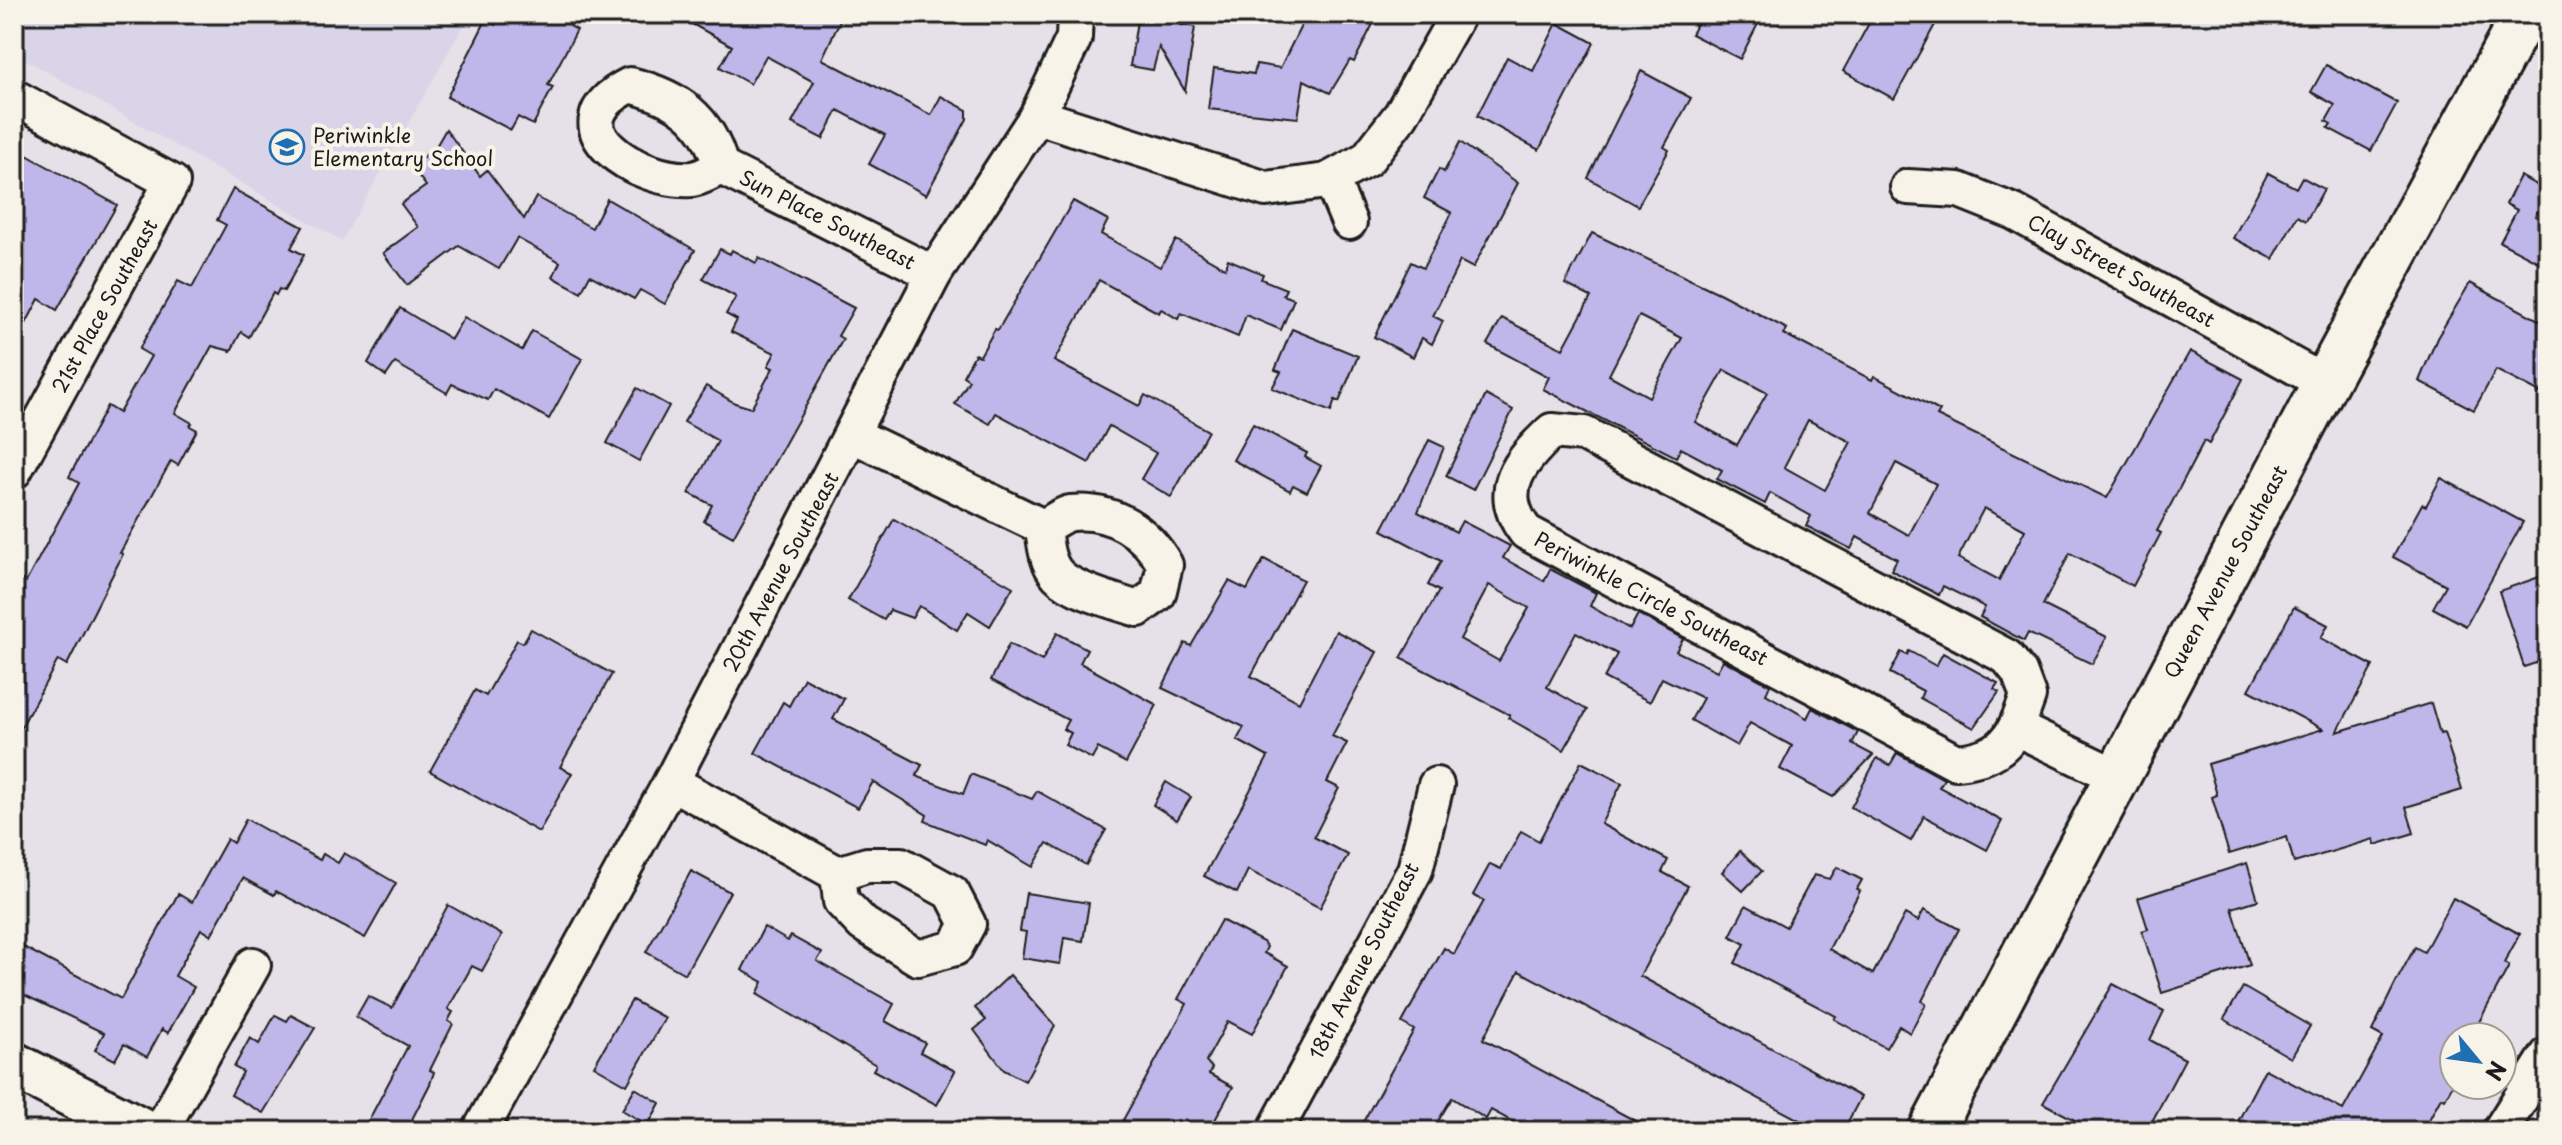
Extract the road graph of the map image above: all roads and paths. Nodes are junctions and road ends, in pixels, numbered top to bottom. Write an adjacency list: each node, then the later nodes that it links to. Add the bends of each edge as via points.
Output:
1 (1075, 14): 5 (street, 20th Avenue Southeast, via 1074,38)
2 (1458, 14): 7 (street, via 1401,115 1367,159)
3 (2525, 14): 11 (main road, Queen Avenue Southeast)
4 (14, 97): 13 (street, 21st Place Southeast, via 172,182)
5 (1037, 116): 7 (street, via 1266,189); 10 (street, 20th Avenue Southeast)
6 (721, 167): 10 (street, Sun Place Southeast)
7 (1331, 179): 9 (street)
8 (1908, 187): 11 (street, Clay Street Southeast, via 1959,190 2014,212)
9 (1349, 222)
10 (934, 274): 12 (street, 20th Avenue Southeast)
11 (2325, 383): 16 (main road, Queen Avenue Southeast)
12 (853, 435): 14 (street); 17 (street, 20th Avenue Southeast)
13 (14, 471)
14 (1043, 527)
15 (2016, 728): 15 (street, Periwinkle Circle Southeast, via 2028,696 2007,657 1584,434 1552,431 1526,455 1509,491 1514,517 1526,532 1956,762 1982,759 2001,749); 16 (street)
16 (2118, 777): 28 (main road, Queen Avenue Southeast)
17 (671, 782): 19 (street); 26 (street, 20th Avenue Southeast)
18 (1436, 785): 27 (street, 18th Avenue Southeast, via 1415,870)
19 (838, 874)
20 (253, 965): 25 (street)
21 (2548, 1055): 23 (street)
22 (14, 1065): 24 (main road)
23 (2506, 1129)
24 (143, 1131)
25 (160, 1131)
26 (480, 1131)
27 (1275, 1131)
28 (1931, 1131)

